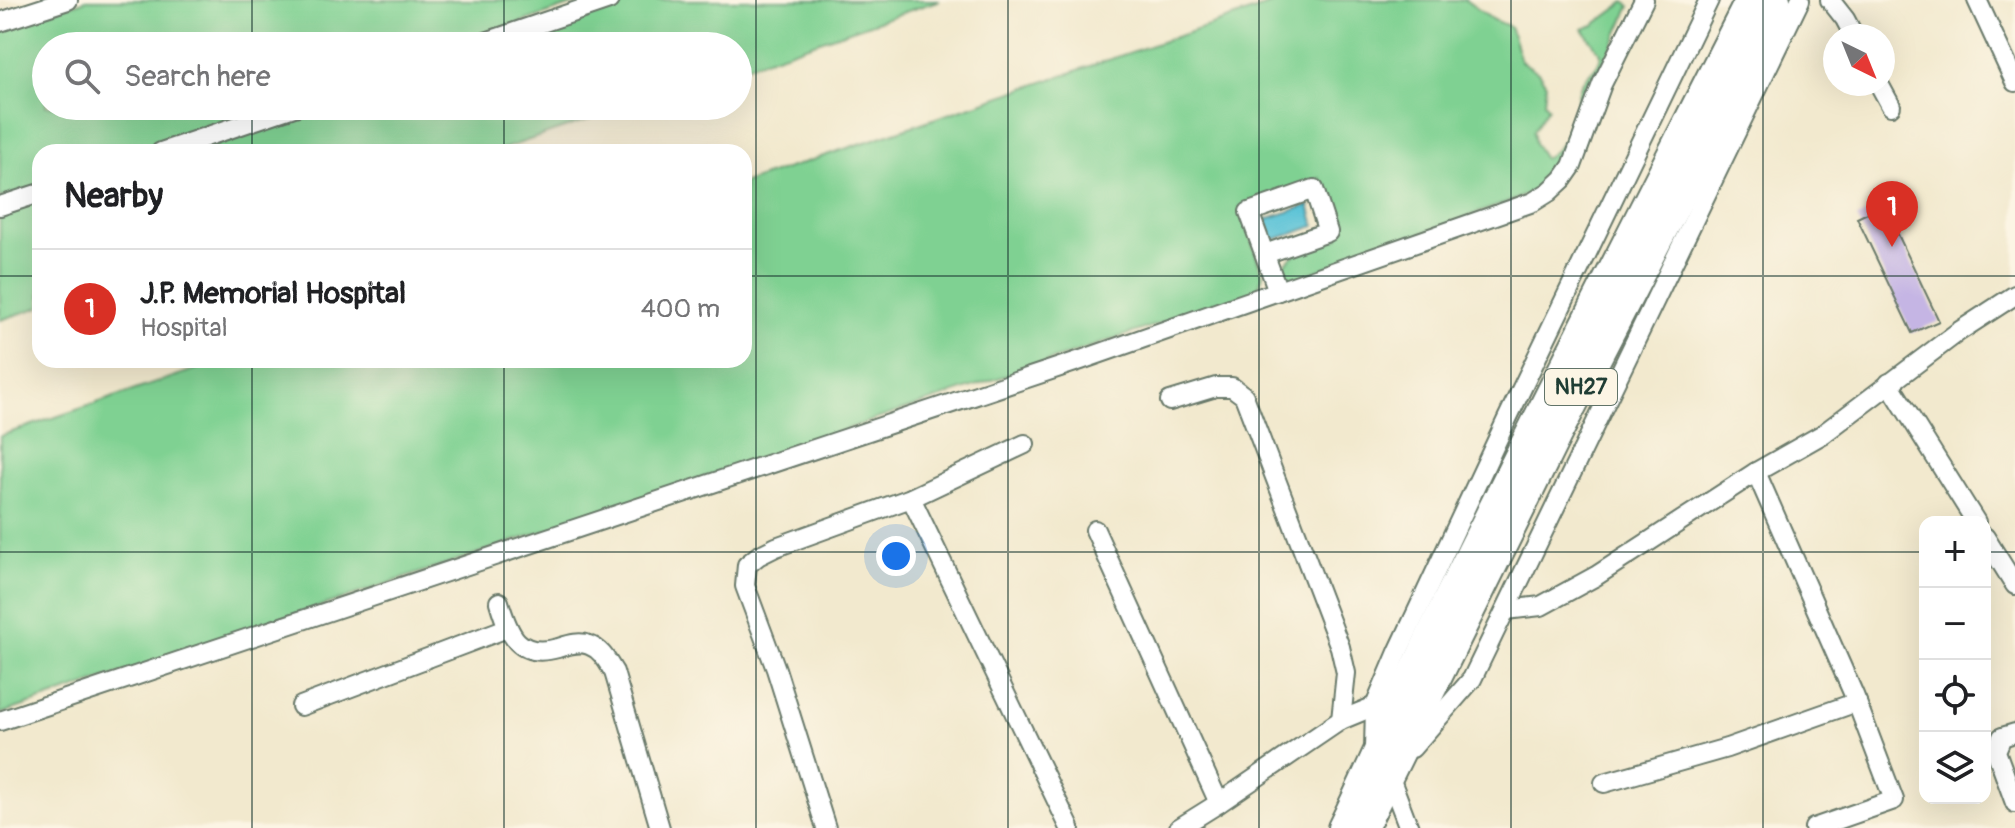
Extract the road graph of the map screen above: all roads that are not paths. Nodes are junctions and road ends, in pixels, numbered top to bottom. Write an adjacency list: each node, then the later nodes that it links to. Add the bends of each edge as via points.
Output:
1 (68, 0): 10 (street)
2 (609, 0): 12 (street)
3 (1644, 0): 21 (street, via 1602,84 1572,166 1549,192 1512,211)
4 (1709, 0): 37 (street)
5 (1750, 0): 41 (highway, NH27, via 1447,601)
6 (1776, 0): 41 (highway, NH27, via 1681,195)
7 (1800, 0): 33 (street)
8 (1830, 0): 11 (street)
9 (1977, 0): 13 (street)
10 (0, 22)
11 (1848, 24)
12 (515, 32)
13 (2015, 82)
14 (1886, 96): 15 (street)
15 (1891, 106)
16 (256, 120): 17 (street)
17 (185, 144)
18 (32, 196): 19 (street)
19 (0, 206)
20 (1265, 254): 21 (street)
21 (1278, 291): 39 (street)
22 (2015, 295): 23 (street)
23 (1889, 383): 26 (street, via 1823,434); 28 (street)
24 (1170, 401): 38 (street, via 1216,387 1232,387 1244,396 1340,647 1346,673)
25 (1025, 444): 27 (street)
26 (1756, 472): 33 (street, via 1596,576 1541,606); 35 (street)
27 (911, 498): 46 (street, via 776,547 747,565 745,586); 47 (street)
28 (1972, 516)
29 (1095, 530): 43 (street)
30 (1991, 547): 31 (street)
31 (2015, 585)
32 (499, 602): 34 (street)
33 (1506, 610): 41 (street, via 1472,679)
34 (507, 628): 36 (street); 45 (street, via 527,649 547,651 573,643 603,654 614,672)
35 (1857, 702): 42 (street, via 1727,748); 52 (street, via 1894,800)
36 (301, 706)
37 (1375, 706): 38 (street); 41 (street)
38 (1341, 720): 43 (street)
39 (0, 721)
40 (2015, 733): 44 (street, via 2002,737 1996,751)
41 (1382, 769): 49 (highway, NH27); 50 (highway, NH27); 51 (street)
42 (1604, 783)
43 (1219, 803): 48 (street)
44 (2015, 803)
45 (660, 828)
46 (826, 828)
47 (1070, 828)
48 (1179, 828)
49 (1342, 828)
50 (1363, 828)
51 (1409, 828)
52 (1814, 828)

